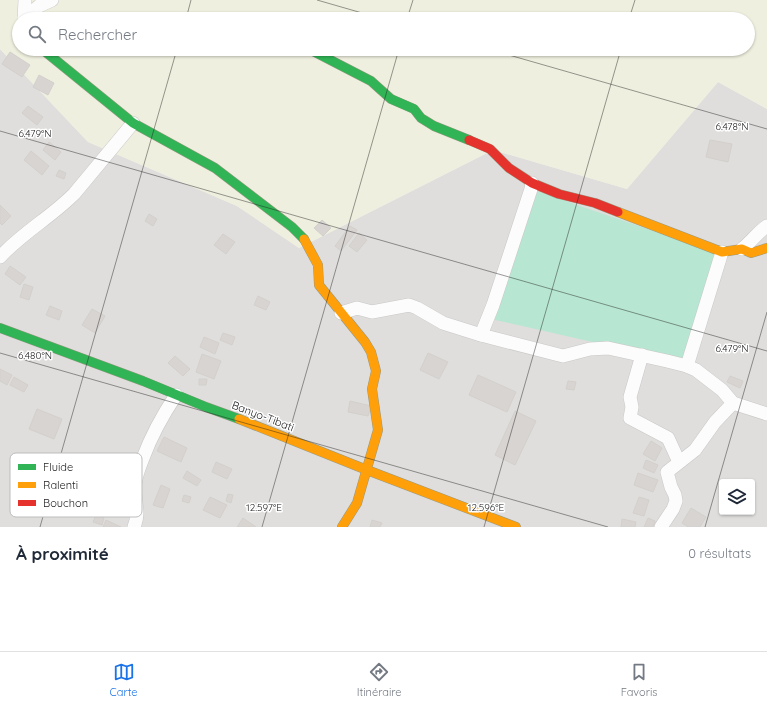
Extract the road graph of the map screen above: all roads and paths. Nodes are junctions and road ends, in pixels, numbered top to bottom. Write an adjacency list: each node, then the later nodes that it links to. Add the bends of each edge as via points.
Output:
1 (25, 0): 3 (street)
2 (52, 0): 4 (street)
3 (24, 12)
4 (32, 12)
5 (51, 56): 7 (main road)
6 (323, 56): 8 (main road, via 371,81 391,99 414,109 421,118 434,126 490,149 509,168)
7 (133, 123): 13 (street, via 74,194); 14 (main road, via 215,168 292,227 306,241 318,266 319,285)
8 (532, 183): 12 (main road, via 559,194 595,203); 16 (street, via 493,306)
9 (767, 226): 11 (street)
10 (767, 248): 11 (main road, via 751,253)
11 (742, 249): 12 (main road)
12 (722, 252): 18 (street)
13 (0, 257)
14 (341, 313): 16 (street, via 357,308 372,312 409,305 443,323); 24 (main road, via 366,342 376,371 372,389 378,430)
15 (0, 328): 19 (main road, Banyo-Tibati)
16 (481, 335): 17 (street, via 563,356 590,349 608,348)
17 (642, 355): 18 (street); 23 (street, via 630,397 630,418 668,438)
18 (687, 366): 20 (street, via 722,390)
19 (176, 394): 22 (street, via 160,419); 24 (main road, Banyo-Tibati)
20 (733, 404): 21 (street); 23 (street, via 715,422 695,450)
21 (767, 414)
22 (142, 462)
23 (679, 462): 29 (street, via 667,472 676,501)
24 (367, 470): 27 (main road, via 357,503); 28 (main road, Banyo-Tibati)
25 (137, 517): 26 (street)
26 (134, 527)
27 (342, 527)
28 (516, 527)
29 (661, 527)

